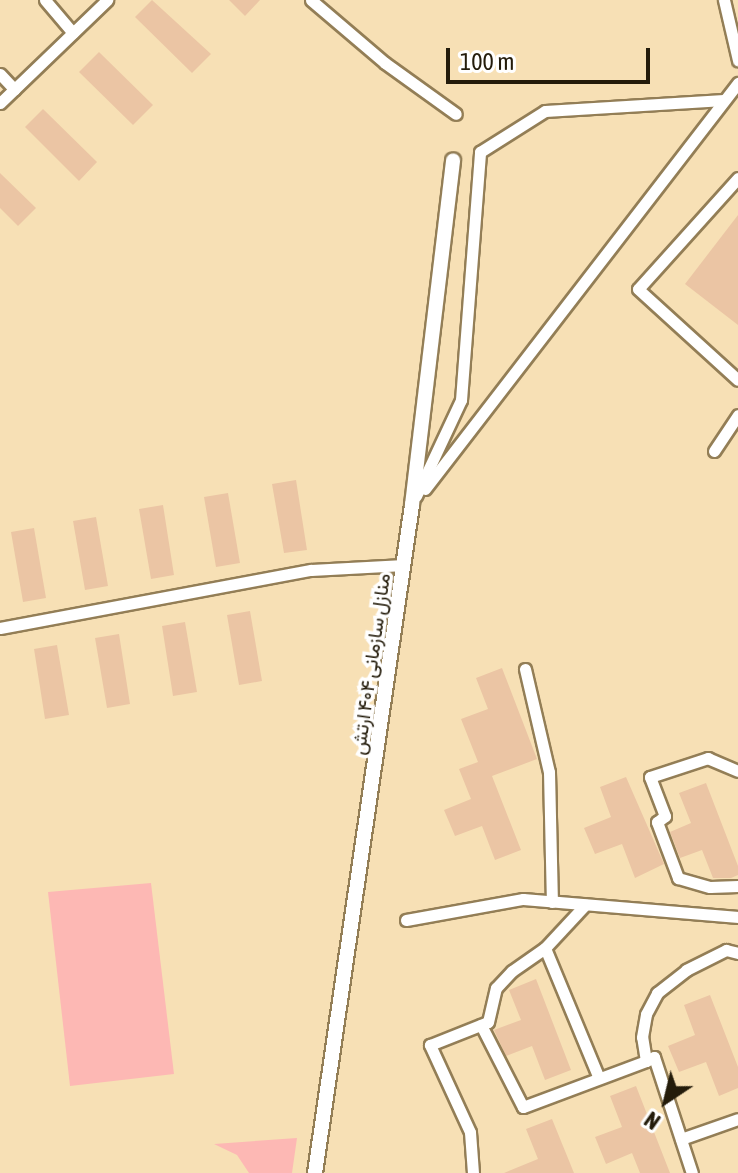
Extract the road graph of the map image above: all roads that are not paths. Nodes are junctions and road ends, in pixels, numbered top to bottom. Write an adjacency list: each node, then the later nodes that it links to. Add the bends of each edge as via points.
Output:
1 (45, 0): 5 (street)
2 (107, 0): 5 (street)
3 (311, 0): 12 (street)
4 (724, 0): 6 (street)
5 (73, 33): 9 (street)
6 (738, 60)
7 (0, 74): 9 (street)
8 (738, 83): 10 (street)
9 (14, 89): 11 (street)
10 (724, 100): 18 (street); 18 (street, via 545,111 480,152 461,400)
11 (0, 103)
12 (456, 114)
13 (453, 160): 18 (street, منازل سازمانی ۴۰۴ ارتش)
14 (738, 178): 15 (street, via 638,289)
15 (738, 380)
16 (738, 415): 17 (street)
17 (714, 451)
18 (412, 505): 19 (street, منازل سازمانی ۴۰۴ ارتش)
19 (404, 565): 20 (street, via 311,570); 35 (street, منازل سازمانی ۴۰۴ ارتش)
20 (0, 628)
21 (525, 669): 24 (street, via 549,772)
22 (738, 771): 23 (street, via 708,758 650,777 665,816 657,822 678,878 710,887)
23 (738, 886)
24 (552, 902): 25 (street); 27 (street, via 523,899)
25 (585, 905): 26 (street); 28 (street)
26 (738, 917)
27 (406, 920)
28 (545, 948): 30 (street, via 496,988 488,1022); 32 (street)
29 (738, 953): 31 (street, via 726,950 686,970 657,993 642,1037)
30 (481, 1025): 32 (street, via 523,1107); 36 (street, via 430,1045 470,1132)
31 (646, 1061): 32 (street); 34 (street, via 654,1057)
32 (598, 1076)
33 (738, 1119): 34 (street)
34 (681, 1139): 37 (street)
35 (315, 1173)
36 (473, 1173)
37 (692, 1173)

